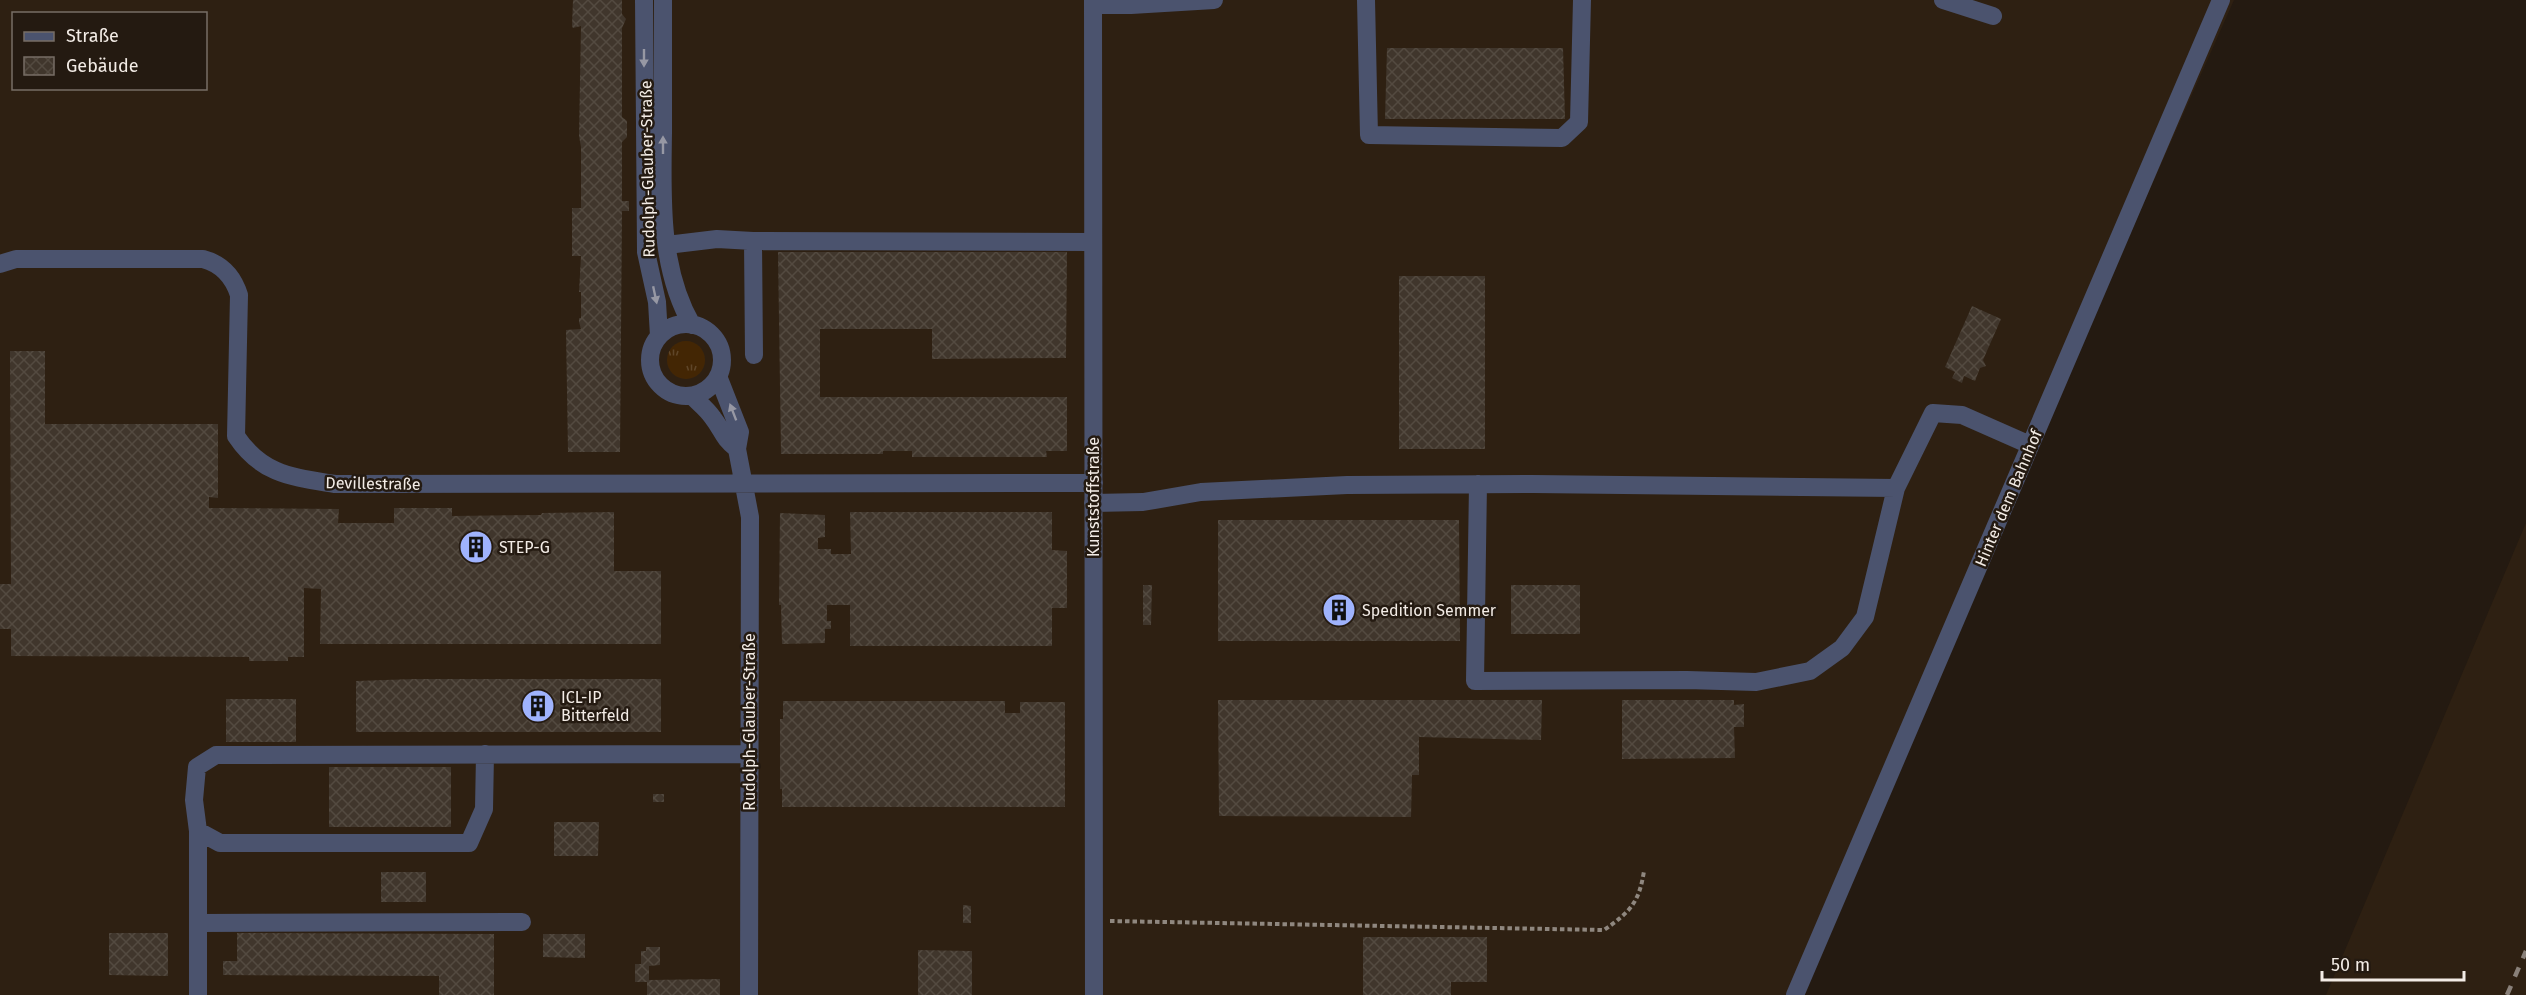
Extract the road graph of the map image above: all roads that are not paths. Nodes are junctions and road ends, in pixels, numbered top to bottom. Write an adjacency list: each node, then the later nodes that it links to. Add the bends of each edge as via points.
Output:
1 (644, 0): 15 (street, Rudolph-Glauber-Straße, one-way to 15, via 646,242)
2 (663, 0): 12 (street, Rudolph-Glauber-Straße, one-way to 2, via 662,186)
3 (1214, 0): 8 (street)
4 (1366, 0): 5 (street, via 1369,135 1562,138 1579,122)
5 (1582, 0)
6 (1943, 0): 9 (street)
7 (2221, 0): 19 (street, Hinter dem Bahnhof)
8 (1093, 3): 11 (street, Kunststoffstraße)
9 (1993, 16)
10 (753, 241): 11 (street); 12 (street, via 717,239); 16 (street)
11 (1093, 242): 21 (street, Kunststoffstraße)
12 (667, 245): 14 (street, Rudolph-Glauber-Straße, via 677,297)
13 (0, 264): 22 (street, Devillestraße, via 16,259 203,259 225,270 239,295 237,436 248,453 284,476 335,484)
14 (692, 325): 15 (street, via 674,326); 17 (street, Rudolph-Glauber-Straße, via 704,329 718,344 722,357)
15 (659, 336): 18 (street, Rudolph-Glauber-Straße, via 650,361 654,378 674,395)
16 (754, 356)
17 (718, 376): 18 (street, via 705,392); 20 (street, Rudolph-Glauber-Straße, one-way to 17, via 740,432)
18 (692, 396): 20 (street, Rudolph-Glauber-Straße, via 706,408 723,437)
19 (2030, 445): 24 (street, via 1962,415 1933,413); 34 (street, Hinter dem Bahnhof)
20 (736, 449): 22 (street, Rudolph-Glauber-Straße)
21 (1094, 483): 22 (street, Devillestraße); 25 (street, Kunststoffstraße)
22 (745, 484): 27 (street, Rudolph-Glauber-Straße, via 750,536)
23 (1478, 484): 24 (street); 24 (street, via 1475,681 1756,682 1809,671 1842,648 1865,617); 25 (street, via 1347,485)
24 (1896, 488)
25 (1093, 503): 33 (street, Kunststoffstraße)
26 (484, 754): 27 (street); 28 (street, via 216,755 197,767 194,800); 28 (street, via 484,809 469,843 220,843)
27 (749, 754): 32 (street, Rudolph-Glauber-Straße)
28 (198, 831): 30 (street)
29 (522, 922): 30 (street)
30 (200, 923): 31 (street)
31 (198, 995)
32 (749, 995)
33 (1094, 995)
34 (1794, 995)

